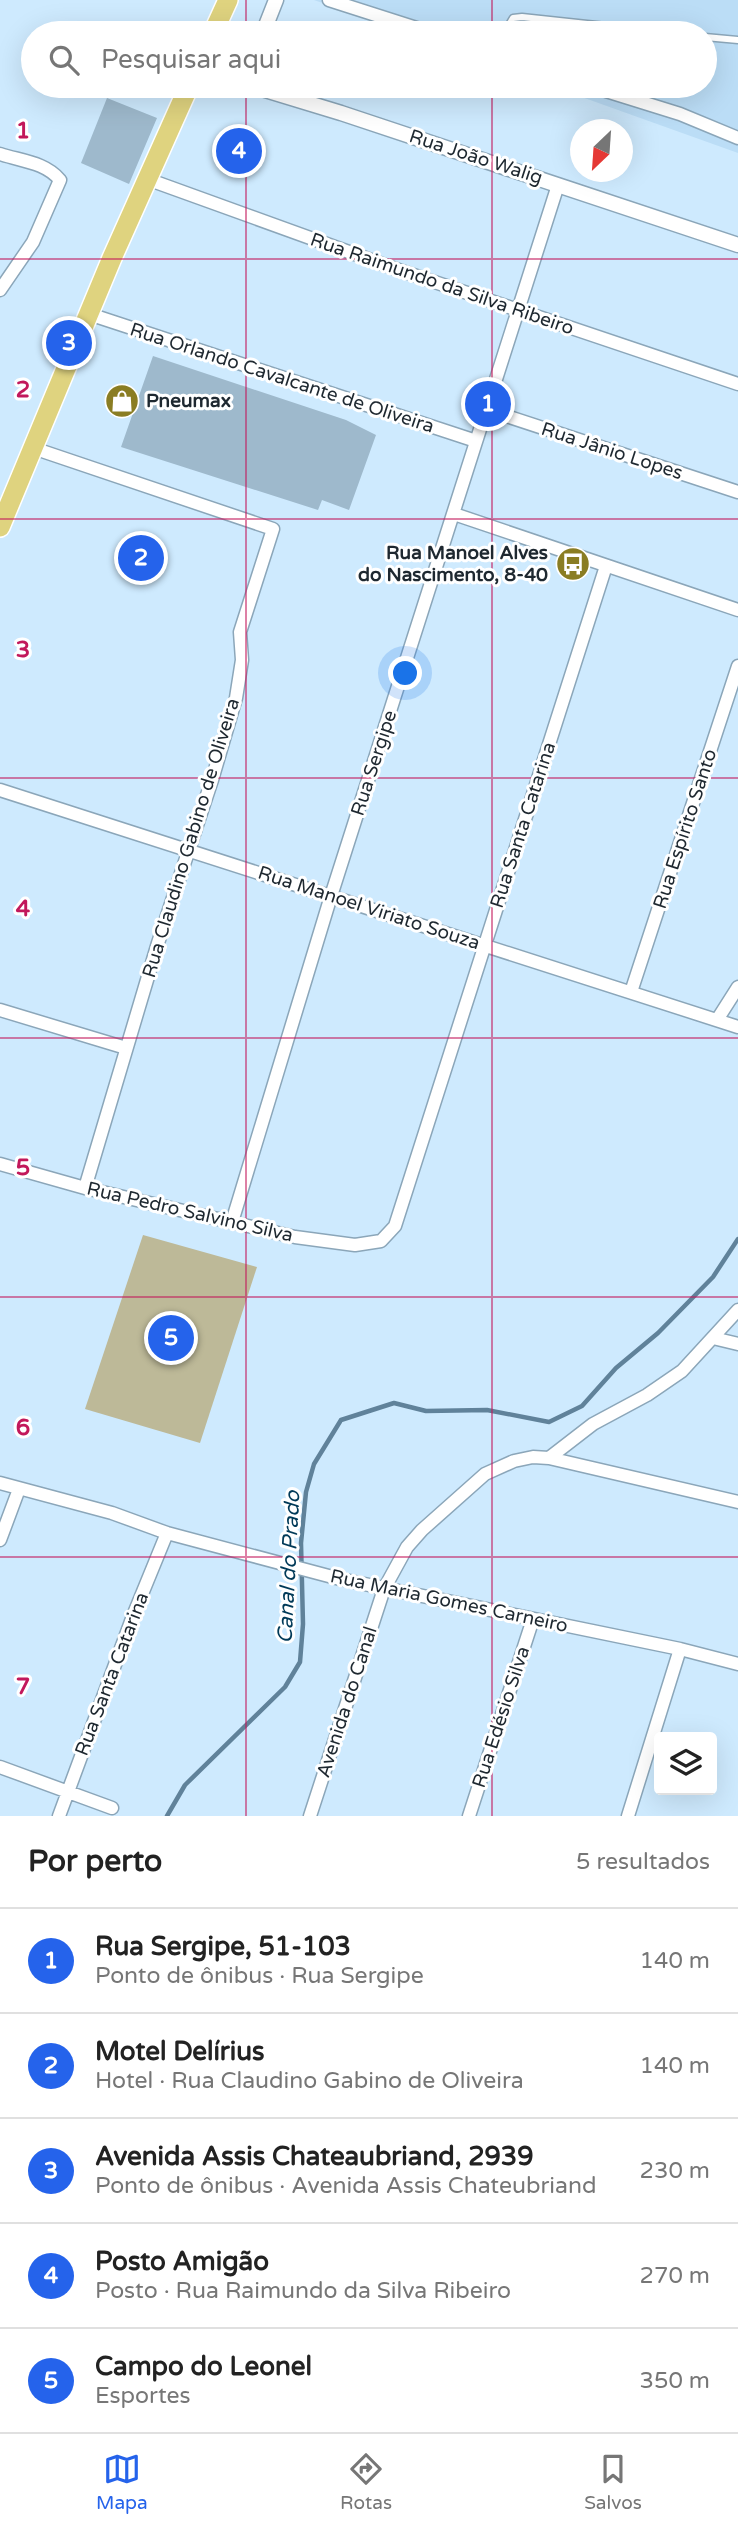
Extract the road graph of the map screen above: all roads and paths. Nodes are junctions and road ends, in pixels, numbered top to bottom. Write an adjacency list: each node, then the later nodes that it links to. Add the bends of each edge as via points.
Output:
1 (228, 0): 4 (main road)
2 (276, 0): 5 (street)
3 (329, 0): 6 (street)
4 (218, 21)
5 (267, 21)
6 (395, 21)
7 (510, 21): 8 (lane, via 522,17)
8 (559, 21)
9 (717, 38): 10 (lane)
10 (738, 40)
11 (184, 98): 16 (main road)
12 (289, 98): 17 (street, Rua João Walig)
13 (629, 98): 14 (street)
14 (738, 138)
15 (0, 155): 19 (street, via 34,163 60,180 37,234)
16 (147, 179): 20 (street, Rua Raimundo da Silva Ribeiro); 21 (main road)
17 (558, 185): 18 (street, Rua João Walig); 20 (street, Rua Sergipe)
18 (738, 245)
19 (0, 290)
20 (517, 310): 22 (street, Rua Raimundo da Silva Ribeiro); 23 (street, Rua Sergipe)
21 (89, 314): 24 (street, Rua Orlando Cavalcante de Oliveira); 25 (main road)
22 (738, 384)
23 (485, 410): 24 (street, Rua Sergipe); 26 (street, Rua Jânio Lopes)
24 (476, 441): 27 (street, Rua Sergipe)
25 (33, 448): 28 (main road); 34 (street, Rua Claudino Gabino de Oliveira, via 273,529 240,632 242,660 236,698)
26 (738, 492)
27 (454, 514): 29 (street); 35 (street, Rua Sergipe)
28 (0, 527)
29 (606, 566): 30 (street); 36 (street, Rua Santa Catarina)
30 (738, 610)
31 (738, 666): 32 (street, Rua Espírito Santo)
32 (733, 701): 38 (street, Rua Espírito Santo)
33 (0, 790): 34 (street, Rua Manoel Viriato Souza)
34 (188, 850): 35 (street, Rua Manoel Viriato Souza); 42 (street, Rua Claudino Gabino de Oliveira)
35 (331, 896): 36 (street, Rua Manoel Viriato Souza); 45 (street, Rua Sergipe)
36 (485, 945): 38 (street, Rua Manoel Viriato Souza); 46 (street, Rua Santa Catarina, via 395,1226)
37 (738, 987): 40 (street)
38 (631, 992): 40 (street, Rua Manoel Viriato Souza)
39 (0, 1010): 42 (street)
40 (717, 1020): 41 (street, Rua Manoel Viriato Souza)
41 (738, 1027)
42 (127, 1048): 44 (street, Rua Claudino Gabino de Oliveira)
43 (0, 1164): 44 (street, Rua Pedro Salvino Silva)
44 (85, 1188): 45 (street, Rua Pedro Salvino Silva)
45 (232, 1222): 46 (street, Rua Pedro Salvino Silva, via 355,1245)
46 (381, 1241)
47 (738, 1310): 48 (street)
48 (713, 1338): 49 (street); 50 (street, via 669,1381 593,1424)
49 (738, 1344)
50 (549, 1458): 53 (street); 56 (street, Avenida do Canal, via 514,1461 485,1475 422,1530)
51 (0, 1483): 52 (street, Rua Maria Gomes Carneiro)
52 (19, 1489): 54 (street, Rua Maria Gomes Carneiro, via 112,1513); 55 (street)
53 (738, 1502)
54 (166, 1533): 56 (street, Rua Maria Gomes Carneiro); 61 (street, Rua Santa Catarina)
55 (0, 1540)
56 (384, 1589): 57 (street, Rua Maria Gomes Carneiro); 64 (street, Avenida do Canal)
57 (533, 1619): 58 (street, Rua Maria Gomes Carneiro); 65 (street, Rua Edésio Silva)
58 (680, 1649): 59 (street, Rua Maria Gomes Carneiro); 66 (street)
59 (738, 1664)
60 (0, 1767): 61 (street)
61 (69, 1791): 62 (street); 63 (street, Rua Santa Catarina)
62 (112, 1808)
63 (59, 1816)
64 (310, 1816)
65 (469, 1816)
66 (628, 1816)

